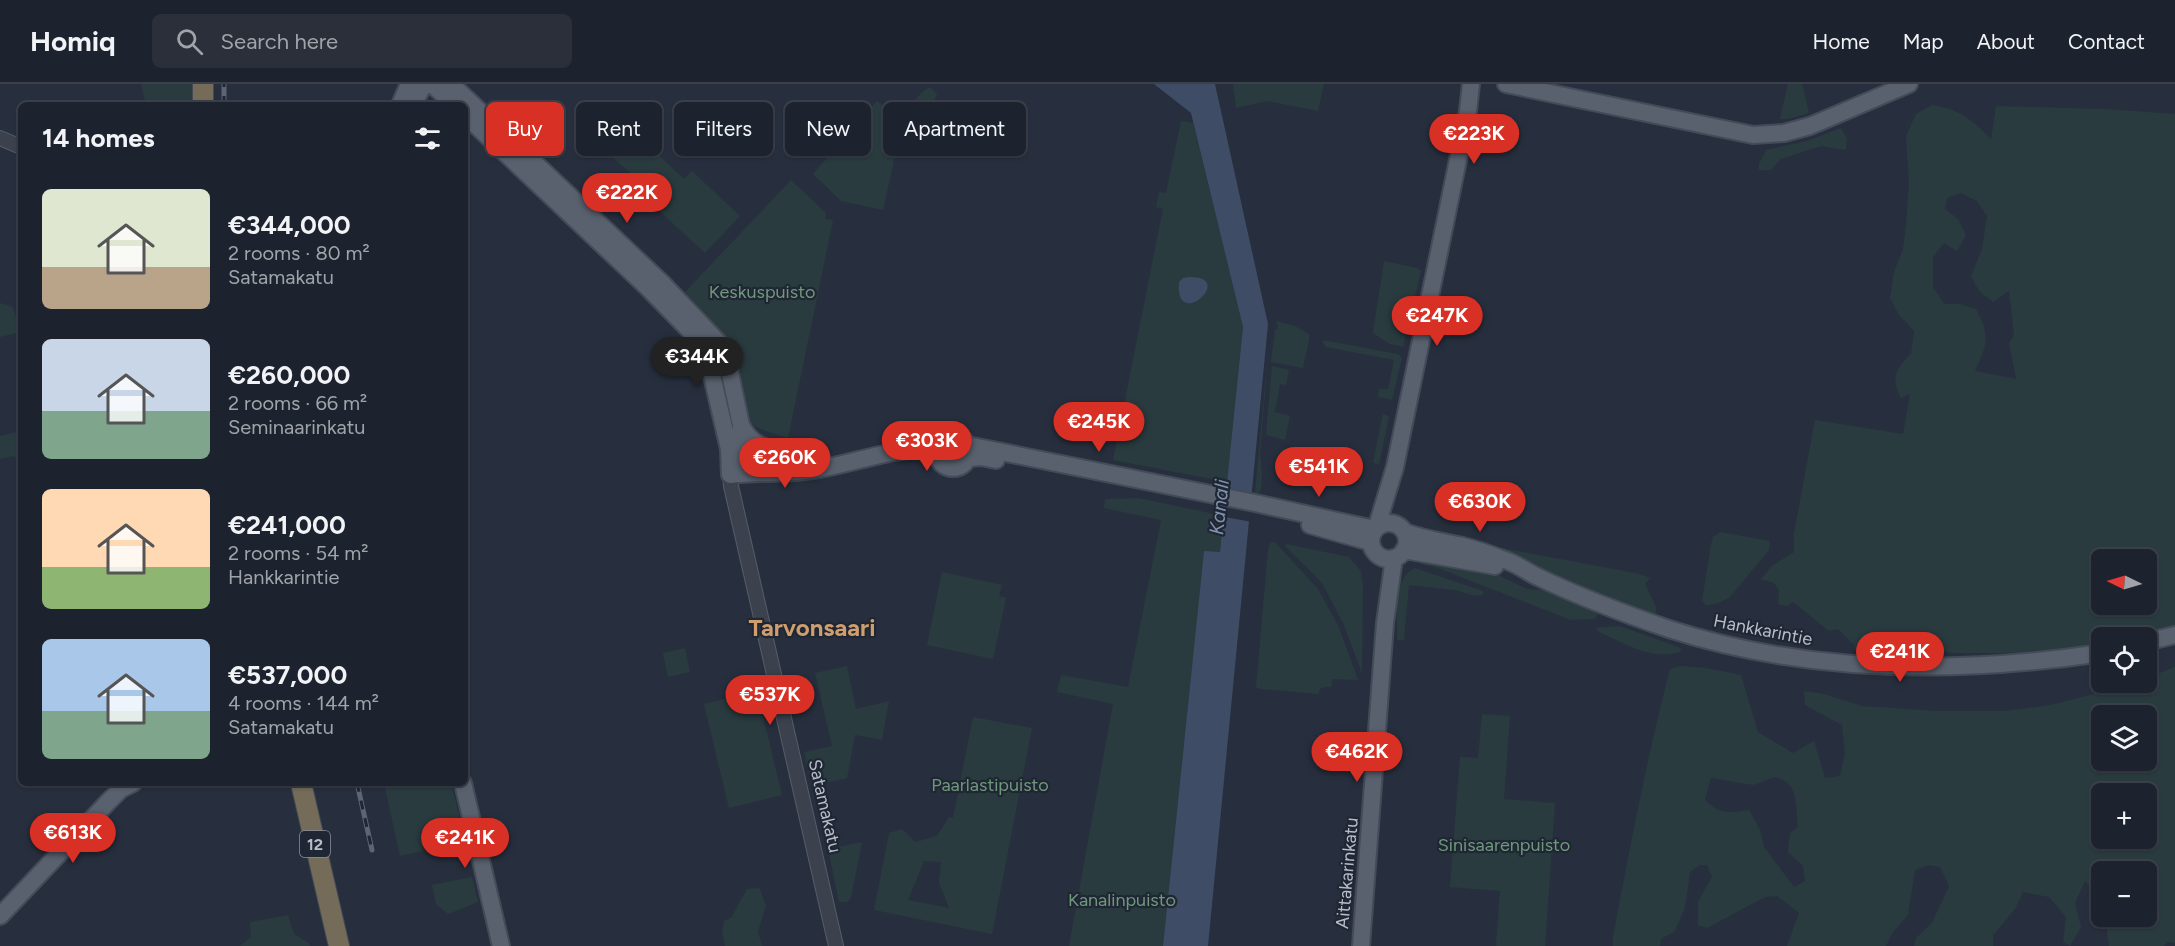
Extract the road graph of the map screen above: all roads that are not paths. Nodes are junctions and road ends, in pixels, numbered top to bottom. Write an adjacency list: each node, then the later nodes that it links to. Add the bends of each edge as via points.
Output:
1 (203, 84): 10 (highway)
2 (409, 84): 11 (main road)
3 (424, 84): 12 (main road)
4 (432, 84): 13 (main road)
5 (451, 84): 18 (main road, via 568,192)
6 (1471, 84): 14 (main road, Aittakarinkatu)
7 (1479, 84): 14 (main road, Aittakarinkatu)
8 (1506, 84): 9 (main road, via 1753,135 1810,126)
9 (1909, 84)
10 (203, 102)
11 (401, 102)
12 (415, 102)
13 (451, 102)
14 (1468, 111): 25 (main road, Aittakarinkatu)
15 (468, 118): 18 (main road)
16 (0, 138): 17 (street)
17 (18, 146)
18 (668, 298): 19 (main road, Satamakatu, via 720,344); 24 (main road, Satamakatu, via 707,354)
19 (741, 425): 22 (main road, via 757,445); 24 (main road, Satamakatu)
20 (938, 450): 21 (main road, via 943,440 951,436 959,437); 21 (main road, via 940,460 950,467 960,466); 23 (main road, via 924,448)
21 (968, 452): 27 (main road, via 1255,507)
22 (801, 459): 23 (main road); 24 (main road)
23 (833, 465): 24 (main road, via 806,471)
24 (736, 470): 40 (street, Satamakatu, via 735,498)
25 (1394, 474): 26 (main road, Aittakarinkatu); 27 (main road, Aittakarinkatu)
26 (1400, 528): 27 (main road, via 1386,522); 28 (main road, via 1407,539); 29 (main road, Hankkarintie, via 1420,538 1461,545)
27 (1374, 538): 28 (main road, via 1387,559); 30 (main road, Aittakarinkatu)
28 (1399, 554): 29 (main road, Hankkarintie, via 1418,551); 30 (main road, Aittakarinkatu)
29 (1537, 576): 33 (main road, Hankkarintie, via 1578,595 1702,639 1800,659 1925,666 2019,664)
30 (1385, 623): 41 (main road, Aittakarinkatu)
31 (2175, 635): 32 (main road)
32 (2157, 639)
33 (2091, 654)
34 (125, 786): 37 (main road)
35 (302, 786): 38 (highway, 12)
36 (464, 786): 39 (main road)
37 (0, 916)
38 (339, 946)
39 (501, 946)
40 (836, 946)
41 (1361, 946)

